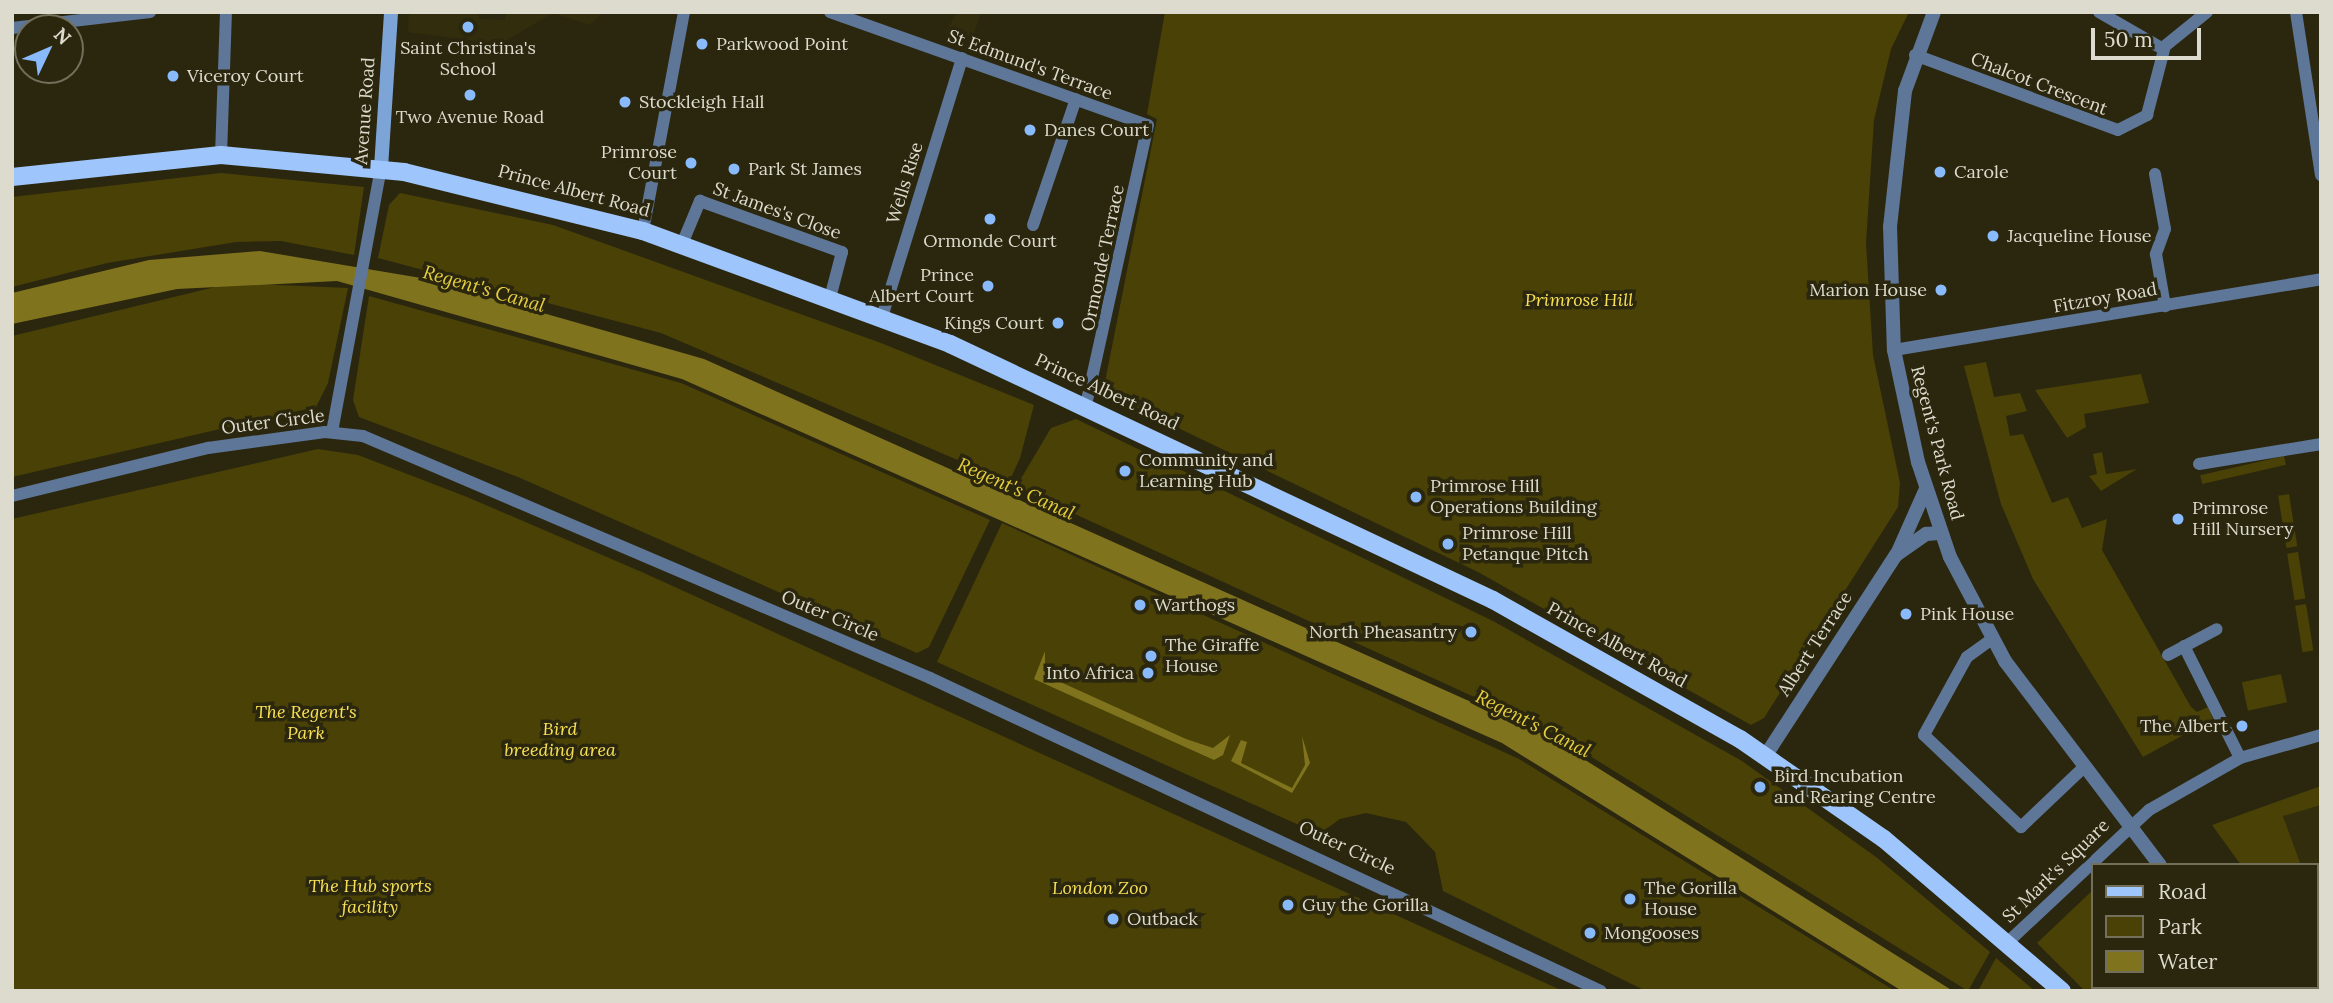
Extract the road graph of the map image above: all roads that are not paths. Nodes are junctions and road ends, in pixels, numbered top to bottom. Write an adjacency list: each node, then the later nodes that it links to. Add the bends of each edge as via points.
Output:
1 (150, 12): 10 (street)
2 (226, 12): 17 (street)
3 (391, 12): 18 (main road, Avenue Road)
4 (684, 12): 23 (street)
5 (830, 12): 13 (street, St Edmund's Terrace)
6 (1934, 12): 12 (street, Regent's Park Road)
7 (2099, 12): 11 (street)
8 (2207, 12): 11 (street)
9 (2296, 12): 15 (street)
10 (84, 16)
11 (2163, 49): 12 (street, Chalcot Crescent, via 2150,111 2118,130)
12 (1915, 55): 29 (street, Regent's Park Road, via 1894,173)
13 (962, 58): 14 (street, St Edmund's Terrace); 28 (street, Wells Rise)
14 (1076, 99): 16 (street, St Edmund's Terrace); 22 (street)
15 (2315, 102): 20 (street)
16 (1139, 122): 30 (street, Ormonde Terrace, via 1148,125)
17 (221, 155): 18 (main road, Prince Albert Road); 21 (main road, Prince Albert Road)
18 (381, 168): 23 (main road, Prince Albert Road); 31 (street, Avenue Road)
19 (2155, 174): 27 (street, via 2165,229 2156,254)
20 (2321, 175)
21 (12, 177)
22 (1033, 225)
23 (643, 230): 24 (main road, Prince Albert Road)
24 (682, 244): 26 (main road, Prince Albert Road); 26 (street, St James's Close, via 700,201 842,252)
25 (2321, 279): 27 (street, Fitzroy Road)
26 (830, 298): 28 (main road, Prince Albert Road)
27 (2165, 306): 29 (street, Fitzroy Road)
28 (882, 317): 30 (main road, Prince Albert Road)
29 (1894, 350): 34 (street, Regent's Park Road)
30 (1086, 405): 43 (main road, Prince Albert Road, via 1493,600)
31 (332, 432): 35 (street, Outer Circle, via 208,448); 49 (street, Outer Circle, via 421,458 919,674)
32 (2321, 444): 33 (street)
33 (2199, 464)
34 (1926, 489): 36 (street, Regent's Park Road); 37 (street, Albert Terrace)
35 (12, 496)
36 (1940, 533): 37 (street, Albert Terrace, via 1920,537); 39 (street, Regent's Park Road)
37 (1896, 555): 43 (street, Albert Terrace)
38 (2217, 629): 40 (street)
39 (1992, 639): 45 (street, Regent's Park Road); 45 (street, via 1967,657 1924,735 2021,827)
40 (2184, 646): 41 (street); 44 (street)
41 (2168, 655)
42 (2321, 736): 44 (street, St Mark's Square)
43 (1766, 755): 48 (main road, Prince Albert Road, via 1852,814)
44 (2240, 758): 46 (street, St Mark's Square)
45 (2082, 769): 46 (street, Regent's Park Road)
46 (2127, 826): 47 (street, Regent's Park Road); 48 (street, St Mark's Square)
47 (2158, 863)
48 (2009, 941): 50 (main road, Prince Albert Road)
49 (1601, 991)
50 (2062, 991)

